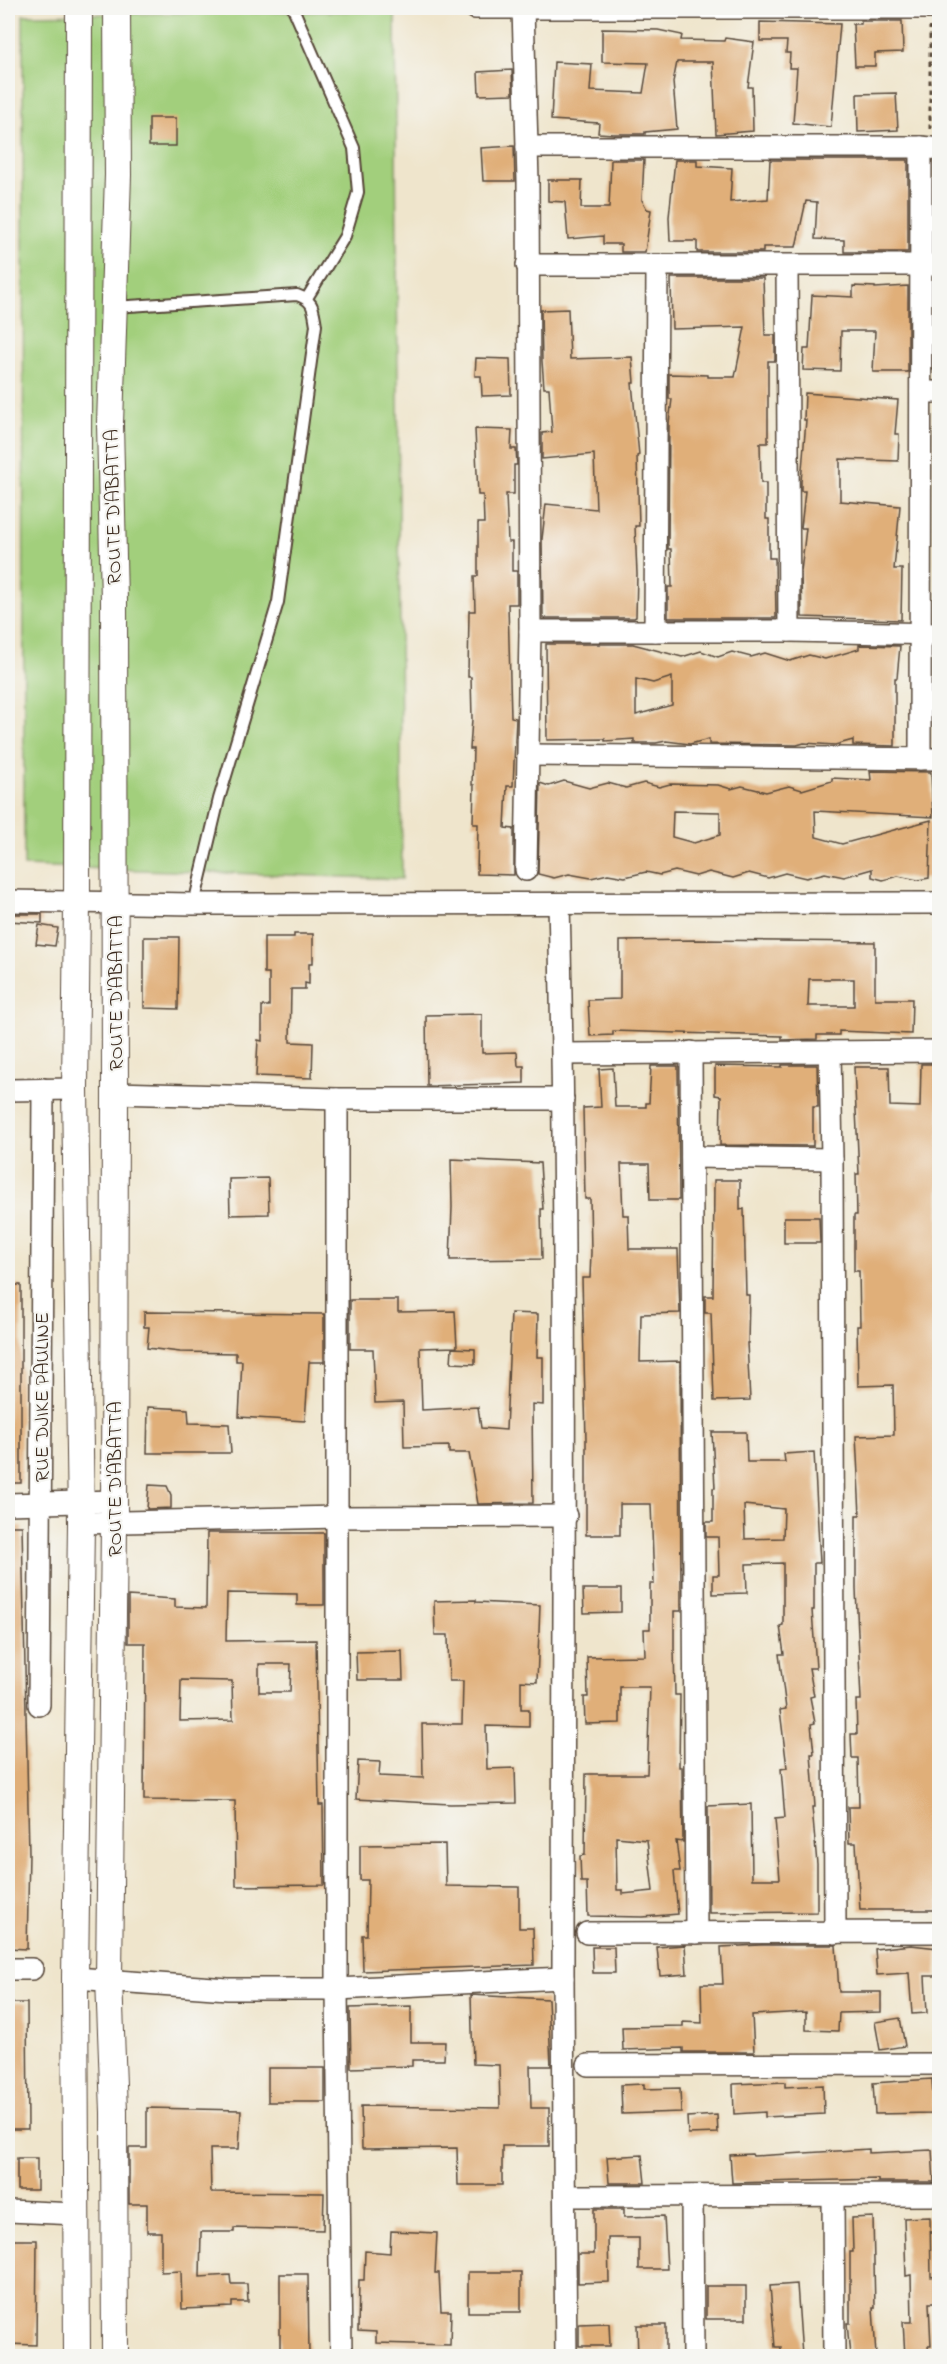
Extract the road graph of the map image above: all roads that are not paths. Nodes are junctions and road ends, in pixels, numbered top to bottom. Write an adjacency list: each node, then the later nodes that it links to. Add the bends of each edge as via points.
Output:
1 (79, 8): 27 (street, ROUTE D'ABATTA)
2 (117, 8): 16 (street, ROUTE D'ABATTA)
3 (293, 8): 15 (lane, via 354,148 358,192 345,236)
4 (475, 8): 8 (street)
5 (633, 8): 6 (street); 8 (street)
6 (800, 8): 7 (street)
7 (935, 8)
8 (523, 9): 9 (street)
9 (527, 147): 10 (street); 11 (street)
10 (930, 148): 12 (street)
11 (527, 265): 13 (street); 19 (street)
12 (930, 265): 14 (street); 17 (street)
13 (657, 266): 14 (street); 20 (street)
14 (787, 266): 21 (street)
15 (307, 298): 16 (lane, via 297,295); 30 (lane, via 316,325 278,602 219,799)
16 (114, 307): 29 (street, ROUTE D'ABATTA, via 110,424)
17 (930, 392): 18 (street)
18 (930, 521): 22 (street)
19 (530, 631): 20 (street); 23 (street)
20 (655, 631): 21 (street)
21 (789, 631): 22 (street)
22 (930, 634): 24 (street)
23 (529, 755): 24 (street); 25 (street)
24 (930, 759)
25 (526, 870)
26 (8, 902): 27 (street)
27 (77, 903): 29 (street); 38 (street, ROUTE D'ABATTA)
28 (939, 903): 31 (street)
29 (114, 904): 30 (street); 39 (street, ROUTE D'ABATTA)
30 (194, 904): 31 (street)
31 (559, 904): 35 (street)
32 (939, 1051): 34 (street)
33 (691, 1052): 34 (street); 35 (street); 42 (street)
34 (830, 1052): 43 (street)
35 (563, 1054): 41 (street)
36 (8, 1089): 37 (street)
37 (43, 1089): 38 (street); 44 (street, RUE DJIKE PAULINE)
38 (75, 1089): 47 (street, ROUTE D'ABATTA)
39 (115, 1094): 40 (street); 46 (street, ROUTE D'ABATTA)
40 (336, 1099): 41 (street); 49 (street)
41 (563, 1099): 48 (street)
42 (692, 1157): 43 (street); 53 (street)
43 (832, 1159): 54 (street)
44 (40, 1502): 45 (street); 47 (street); 50 (street, RUE DJIKE PAULINE)
45 (8, 1504)
46 (114, 1512): 47 (street); 49 (street); 59 (street, ROUTE D'ABATTA)
47 (81, 1513): 57 (street, ROUTE D'ABATTA)
48 (566, 1516): 49 (street); 58 (street)
49 (338, 1517): 60 (street)
50 (39, 1705)
51 (939, 1932): 54 (street)
52 (586, 1933): 53 (street)
53 (696, 1933): 54 (street)
54 (835, 1933)
55 (8, 1969): 56 (street)
56 (32, 1969)
57 (75, 1978): 59 (street); 68 (street, ROUTE D'ABATTA)
58 (563, 1978): 60 (street); 72 (street)
59 (109, 1979): 60 (street, via 228,1989); 70 (street, ROUTE D'ABATTA)
60 (337, 1989): 71 (street)
61 (939, 2064): 62 (street)
62 (588, 2065)
63 (939, 2195): 66 (street)
64 (576, 2196): 65 (street)
65 (692, 2196): 66 (street); 73 (street)
66 (833, 2196): 74 (street)
67 (8, 2211): 68 (street)
68 (77, 2214): 69 (street, ROUTE D'ABATTA)
69 (77, 2356)
70 (115, 2356)
71 (340, 2356)
72 (566, 2356)
73 (693, 2356)
74 (834, 2356)

